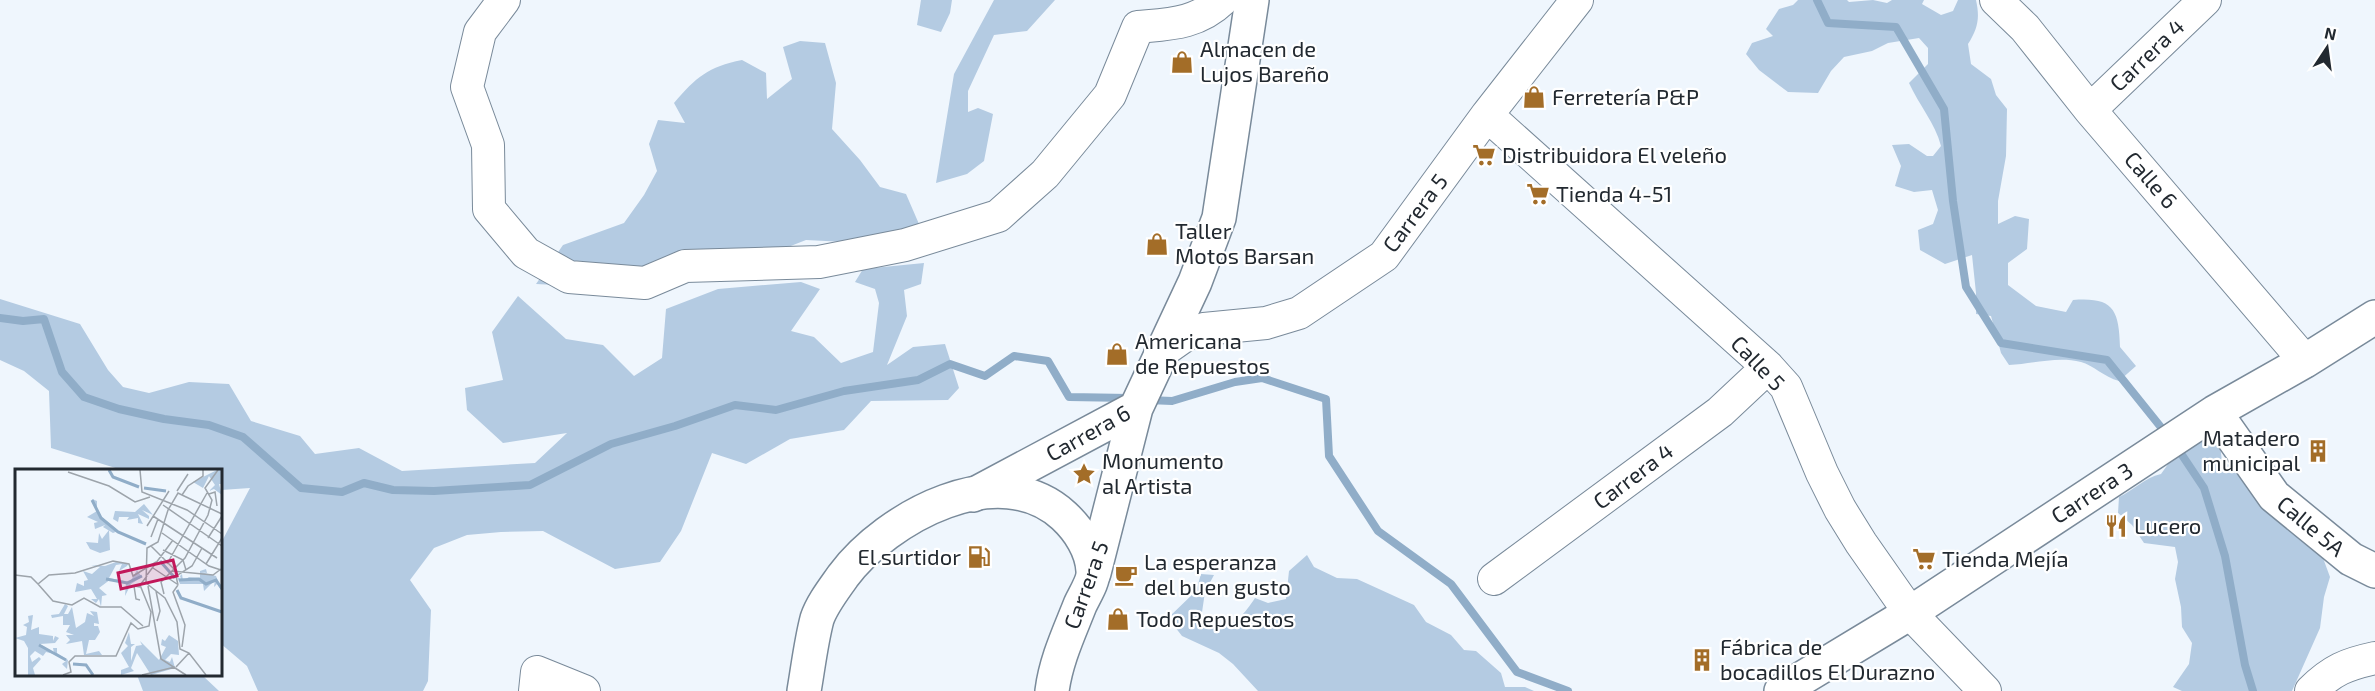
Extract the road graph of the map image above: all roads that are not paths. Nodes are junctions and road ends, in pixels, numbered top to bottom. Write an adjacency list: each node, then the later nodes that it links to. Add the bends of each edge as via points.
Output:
1 (504, 0): 2 (street, via 480,32 467,87 488,145 489,209 526,253 569,277 645,283 685,266 840,258 905,245 998,216 1045,174 1110,95 1138,27 1186,22)
2 (1222, 0)
3 (1252, 0): 10 (main road, Carrera 6, via 1219,218 1195,282)
4 (1576, 0): 8 (street, Carrera 5)
5 (1996, 0): 7 (street, Calle 6, via 2025,28)
6 (2205, 0): 7 (street, Carrera 4)
7 (2090, 110): 11 (street, Calle 6)
8 (1487, 115): 10 (street, Carrera 5, via 1384,256 1299,313 1266,323 1204,329 1187,334); 12 (street, Calle 5)
9 (2375, 317): 11 (main road, Carrera 3)
10 (1160, 353): 13 (main road, Carrera 6)
11 (2304, 361): 14 (main road, Carrera 3)
12 (1768, 367): 18 (street, Carrera 4, via 1720,412); 19 (street, Calle 5, via 1786,387 1840,509)
13 (1136, 408): 15 (main road, Carrera 6); 17 (main road, Carrera 5)
14 (2215, 412): 16 (main road, Calle 5A, via 2274,496 2350,559); 19 (main road, Carrera 3)
15 (973, 495): 17 (main road, via 1003,490 1033,496 1047,504 1080,534); 23 (main road, Carrera 6, via 948,501 902,523 844,574 818,618)
16 (2375, 571)
17 (1094, 573): 24 (main road, Carrera 5, via 1060,654)
18 (1494, 579)
19 (1910, 613): 25 (main road, Carrera 3); 26 (street, Calle 5)
20 (2375, 658): 27 (street, via 2343,666)
21 (535, 691): 22 (street, via 537,672)
22 (584, 691)
23 (804, 691)
24 (1052, 691)
25 (1781, 691)
26 (1985, 691)
27 (2312, 691)

